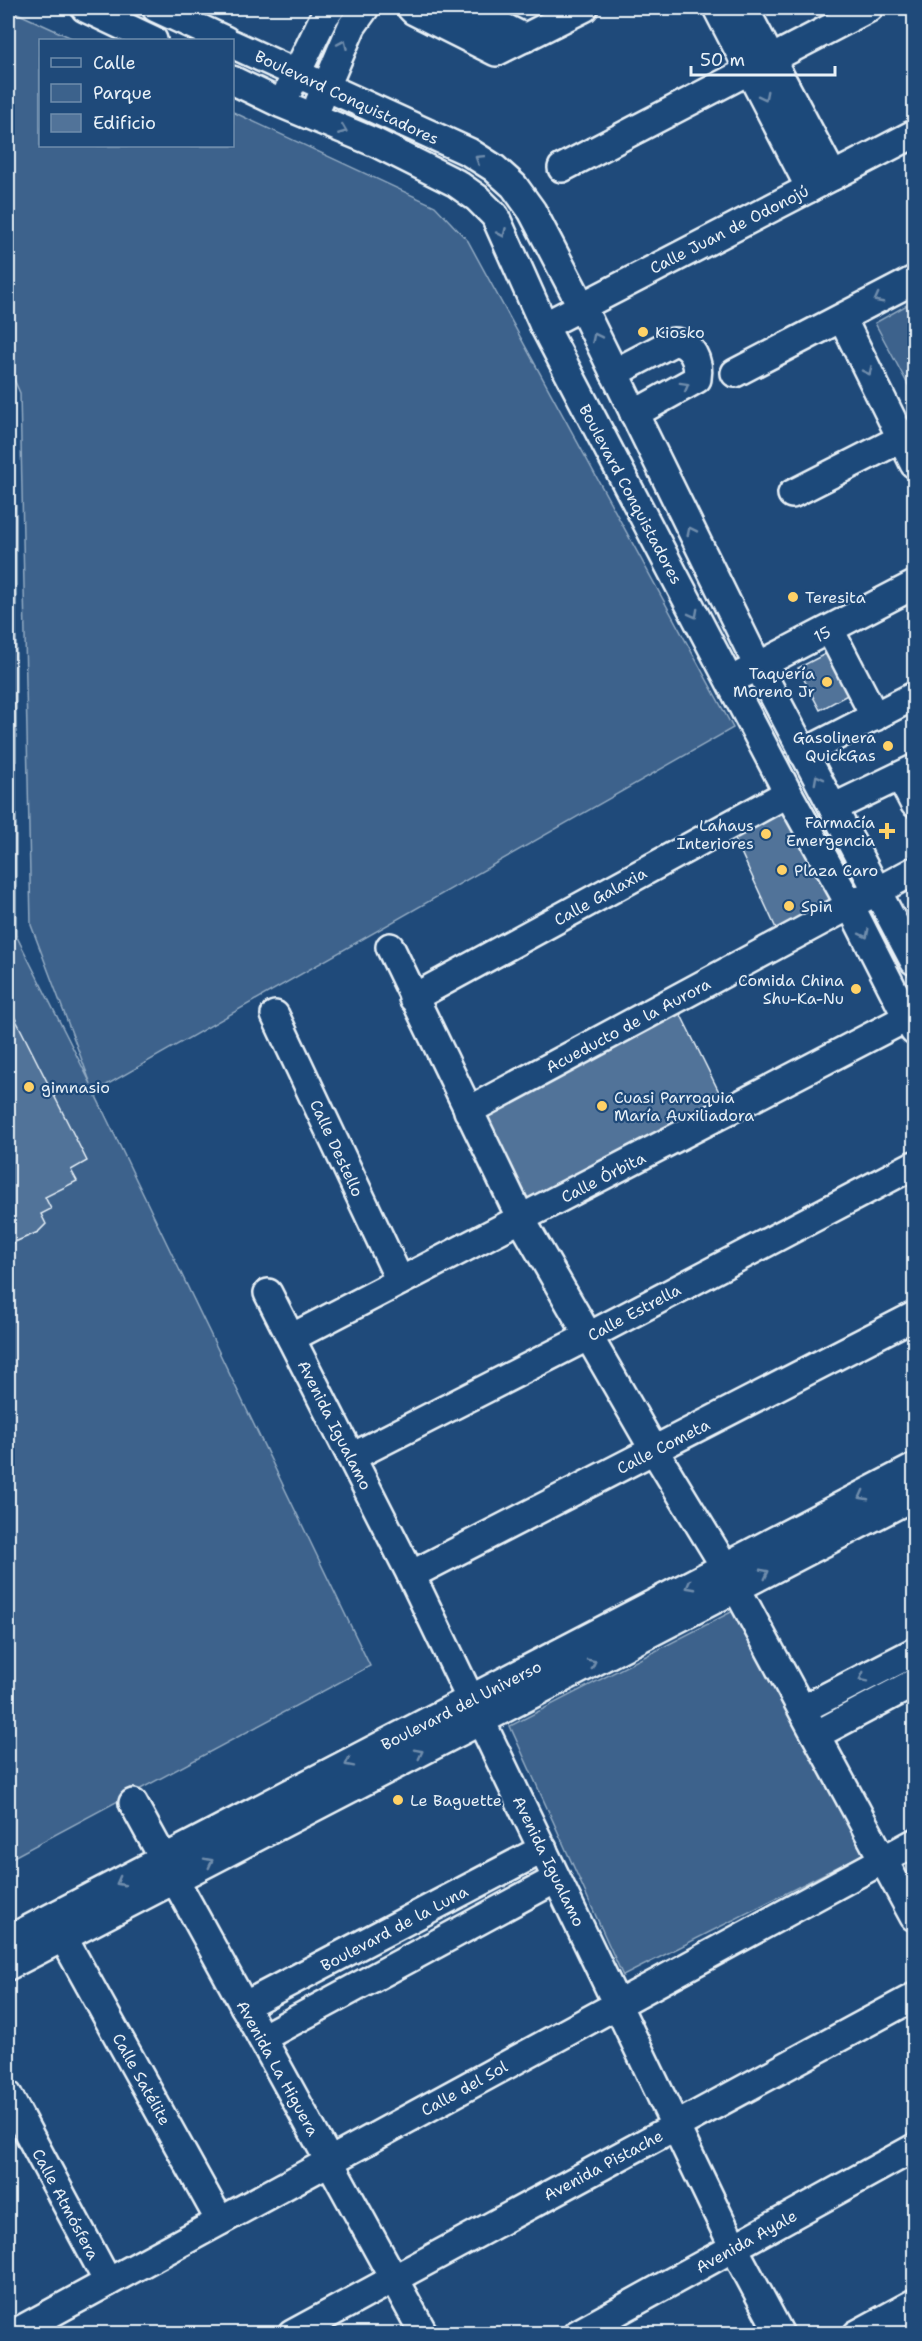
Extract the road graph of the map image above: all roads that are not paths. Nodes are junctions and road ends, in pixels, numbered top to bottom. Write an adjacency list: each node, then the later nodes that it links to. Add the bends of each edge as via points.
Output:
1 (85, 8): 12 (street)
2 (156, 8): 13 (street)
3 (331, 8): 16 (street)
4 (365, 8): 18 (street, one-way to 4, via 352,26)
5 (411, 8): 11 (street, via 491,52)
6 (466, 8): 11 (street)
7 (584, 8): 11 (street)
8 (717, 8): 15 (street)
9 (744, 8): 15 (street)
10 (869, 8): 15 (street)
11 (525, 38)
12 (151, 39)
13 (223, 39)
14 (234, 45): 16 (street, Boulevard Conquistadores)
15 (760, 64): 22 (street); 23 (street)
16 (297, 73): 18 (street, Boulevard Conquistadores); 19 (street)
17 (234, 81): 19 (street, Boulevard Conquistadores)
18 (325, 86): 20 (street); 25 (street, Boulevard Conquistadores, one-way to 18, via 532,211 514,186 494,168 469,152)
19 (282, 104): 20 (street, Boulevard Conquistadores)
20 (314, 118): 27 (street, Boulevard Conquistadores, one-way to 27, via 376,143 456,183 477,198 495,216)
21 (915, 134): 23 (street, Calle Juan de Odonojú)
22 (562, 168)
23 (822, 182): 25 (street, Calle Juan de Odonojú)
24 (915, 280): 26 (street, one-way to 26)
25 (581, 305): 27 (street, Calle Juan de Odonojú); 28 (street, Boulevard Conquistadores, one-way to 25)
26 (842, 318): 29 (street); 31 (street, one-way to 31)
27 (544, 326): 37 (street, Boulevard Conquistadores, one-way to 37)
28 (614, 373): 30 (street, Boulevard Conquistadores); 30 (street, one-way to 28, via 697,379 697,362 688,346 673,342)
29 (735, 373)
30 (634, 414): 36 (street, Boulevard Conquistadores, one-way to 30)
31 (908, 435): 32 (street); 33 (street)
32 (915, 464)
33 (792, 494)
34 (915, 585): 35 (street, 15)
35 (830, 630): 36 (street, 15); 39 (street)
36 (758, 666): 37 (street, 15); 40 (street, Boulevard Conquistadores)
37 (729, 682): 42 (street, Boulevard Conquistadores)
38 (915, 696): 39 (street)
39 (875, 717): 40 (street)
40 (803, 753): 44 (street, Boulevard Conquistadores, one-way to 40)
41 (908, 772): 43 (street); 44 (street)
42 (788, 793): 47 (street, Boulevard Conquistadores); 50 (street, Calle Galaxia)
43 (915, 803)
44 (833, 808): 46 (street, Boulevard Conquistadores)
45 (915, 871): 46 (street, Acueducto de la Aurora)
46 (877, 892): 47 (street, Acueducto de la Aurora); 49 (street, Boulevard Conquistadores)
47 (851, 907): 52 (street, Boulevard Conquistadores, one-way to 52); 53 (street, Acueducto de la Aurora)
48 (390, 947): 50 (street)
49 (915, 961)
50 (413, 998): 53 (street)
51 (275, 1015): 56 (street, Calle Destello)
52 (912, 1021): 55 (street, Calle Órbita)
53 (468, 1111): 55 (street)
54 (915, 1165): 59 (street, Calle Estrella)
55 (521, 1219): 56 (street, Calle Órbita); 59 (street)
56 (400, 1281): 60 (street, Calle Órbita)
57 (268, 1293): 60 (street, Avenida Igualamo)
58 (915, 1316): 61 (street, Calle Cometa)
59 (589, 1336): 61 (street); 62 (street, Calle Estrella)
60 (291, 1338): 62 (street, Avenida Igualamo)
61 (654, 1450): 65 (street, Calle Cometa); 66 (street)
62 (352, 1457): 65 (street, Avenida Igualamo)
63 (914, 1471): 66 (street, Boulevard del Universo, one-way to 66)
64 (915, 1496): 66 (street, Boulevard del Universo, one-way to 64)
65 (411, 1575): 70 (street, Avenida Igualamo)
66 (731, 1577): 69 (street); 70 (street, Boulevard del Universo)
67 (915, 1652): 69 (street, one-way to 69)
68 (915, 1683): 71 (street)
69 (802, 1709): 71 (street)
70 (476, 1710): 74 (street, Avenida Igualamo); 76 (street, Boulevard del Universo)
71 (816, 1735): 75 (street)
72 (133, 1803): 76 (street, Avenida La Higuera)
73 (915, 1843): 75 (street, Calle del Sol)
74 (543, 1850): 77 (street, Avenida Igualamo); 84 (street, Boulevard de la Luna)
75 (884, 1860): 78 (street); 83 (street, Calle del Sol)
76 (170, 1869): 79 (street, Boulevard del Universo); 80 (street, Boulevard del Universo, one-way to 80); 84 (street, Avenida La Higuera)
77 (556, 1879): 83 (street, Avenida Igualamo); 85 (street, Boulevard de la Luna)
78 (915, 1917)
79 (63, 1937): 81 (street, Boulevard del Universo); 90 (street, Calle Satélite)
80 (8, 1940)
81 (8, 1966)
82 (915, 1997): 87 (street, Avenida Pistache)
83 (618, 2005): 87 (street, Avenida Igualamo); 89 (street, Calle del Sol)
84 (244, 2006): 85 (street, Avenida La Higuera)
85 (262, 2038): 89 (street, Avenida La Higuera)
86 (8, 2095): 93 (street, Calle Atmósfera)
87 (676, 2126): 91 (street, Avenida Igualamo); 92 (street, Avenida Pistache)
88 (915, 2148): 91 (street, Avenida Ayale)
89 (329, 2162): 90 (street, Calle del Sol); 92 (street, Avenida La Higuera)
90 (220, 2221): 93 (street, Calle del Sol)
91 (734, 2248): 99 (street, Avenida Ayale); 100 (street, Avenida Igualamo)
92 (394, 2278): 97 (street, Avenida Pistache); 98 (street, Avenida La Higuera)
93 (108, 2282): 96 (street, Calle del Sol)
94 (915, 2302): 101 (street)
95 (915, 2326): 102 (street)
96 (14, 2334)
97 (292, 2334)
98 (424, 2334)
99 (577, 2334)
100 (780, 2334)
101 (857, 2334)
102 (901, 2334)

